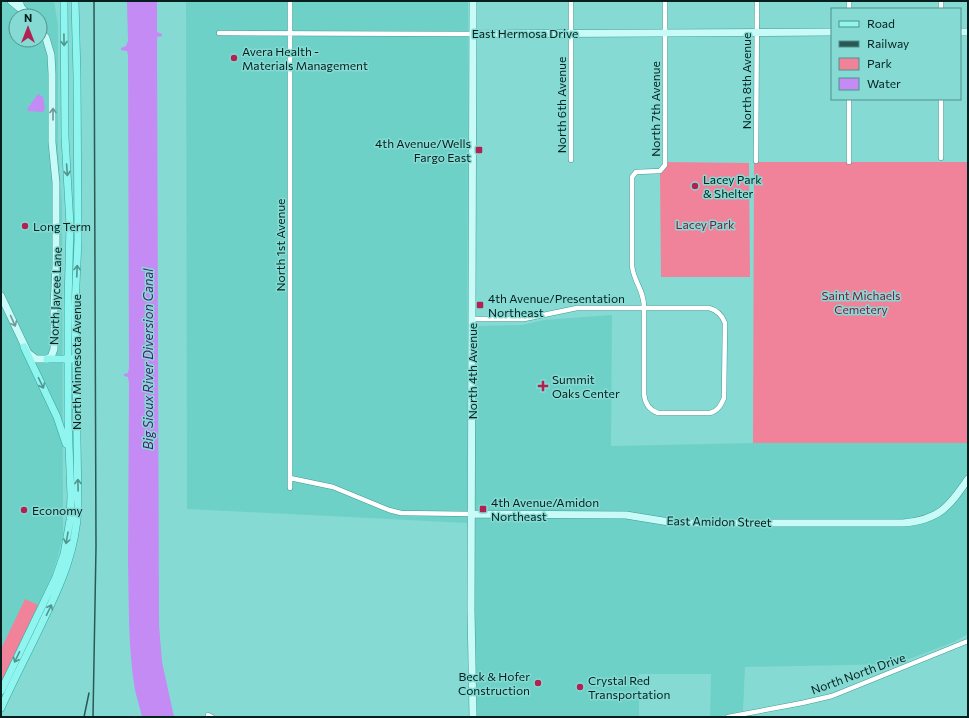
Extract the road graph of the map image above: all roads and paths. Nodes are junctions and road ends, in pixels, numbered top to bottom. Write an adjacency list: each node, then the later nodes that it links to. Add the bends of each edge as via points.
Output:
1 (11, 1): 9 (main road)
2 (64, 1): 29 (main road, North Minnesota Avenue, one-way to 29, via 65,137 70,225)
3 (75, 1): 29 (main road, North Minnesota Avenue, one-way to 3, via 78,168)
4 (290, 1): 12 (street, North 1st Avenue)
5 (472, 1): 16 (main road, North 4th Avenue)
6 (571, 1): 13 (street, North 6th Avenue)
7 (665, 1): 14 (street, North 7th Avenue)
8 (757, 1): 15 (street, North 8th Avenue)
9 (20, 8)
10 (831, 32): 15 (main road, East Hermosa Drive)
11 (219, 33): 12 (street, East Hermosa Drive)
12 (290, 33): 16 (street, East Hermosa Drive); 31 (street, North 1st Avenue)
13 (571, 33): 14 (main road, East Hermosa Drive); 16 (main road, East Hermosa Drive); 21 (street, North 6th Avenue)
14 (665, 33): 15 (main road, East Hermosa Drive); 25 (street, North 7th Avenue, via 664,165 660,171 639,171 632,177 632,266 643,294)
15 (756, 33): 22 (street, North 8th Avenue)
16 (472, 34): 26 (main road, North 4th Avenue)
17 (48, 44): 28 (main road, North Jaycee Lane, one-way to 17, via 51,357 54,349 56,265 52,55)
18 (849, 100): 23 (street)
19 (941, 100): 20 (street)
20 (941, 158)
21 (571, 160)
22 (756, 160)
23 (849, 162)
24 (1, 296): 27 (main road, North Jaycee Lane, one-way to 27)
25 (644, 308): 25 (street, via 644,394 648,408 658,413 714,412 721,406 724,398 723,318 717,311 709,308); 26 (street, via 577,308 522,319)
26 (472, 319): 34 (main road, North 4th Avenue)
27 (24, 347): 28 (main road, North Jaycee Lane, via 34,358); 30 (main road, one-way to 30, via 61,424)
28 (47, 359): 29 (main road)
29 (72, 359): 30 (main road, North Minnesota Avenue, via 68,420); 37 (main road, North Minnesota Avenue, one-way to 29, via 58,590 67,568 77,529)
30 (70, 470): 36 (main road, North Minnesota Avenue, one-way to 36, via 69,532 62,559 56,577)
31 (290, 478): 33 (street, North 1st Avenue); 34 (street, East Amidon Street, via 333,487 402,513)
32 (968, 480): 34 (main road, East Amidon Street, via 943,510 928,518 910,522 690,523 622,515)
33 (290, 488)
34 (472, 514): 38 (main road, North 4th Avenue)
35 (968, 641): 39 (street, North North Drive, via 832,696)
36 (1, 691)
37 (1, 708)
38 (473, 717)
39 (728, 717)

